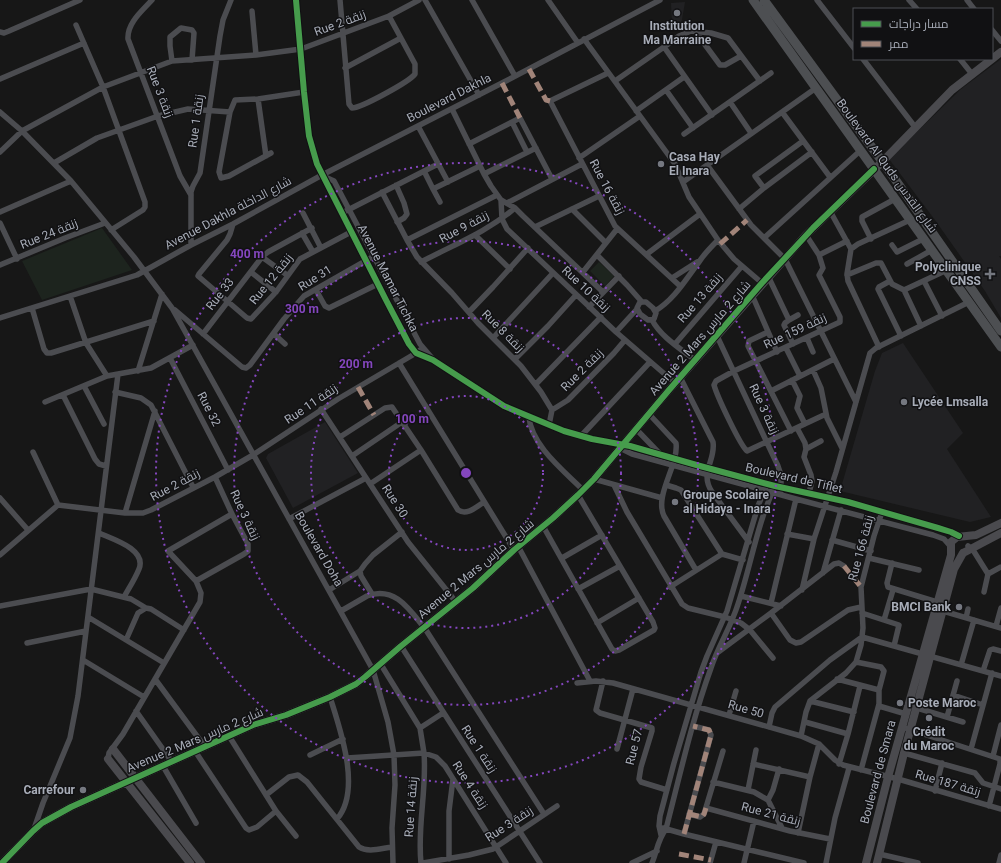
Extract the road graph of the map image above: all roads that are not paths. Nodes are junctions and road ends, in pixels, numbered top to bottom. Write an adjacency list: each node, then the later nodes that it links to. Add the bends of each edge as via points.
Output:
1 (80, 0): 23 (street, via 4,33)
2 (152, 0): 44 (street, Rue 3 زنقة, via 130,25 128,33 128,42)
3 (231, 0): 36 (street, Rue 1 زنقة, via 221,28)
4 (296, 0): 32 (street, Avenue Mamar Tichka)
5 (340, 0): 24 (street)
6 (419, 0): 19 (street, Rue 2 زنقة)
7 (425, 0): 57 (street)
8 (472, 0): 48 (street)
9 (660, 0): 26 (street)
10 (753, 0): 54 (main road, Boulevard Al Quds شارع القدس)
11 (817, 0): 31 (street)
12 (909, 0): 16 (street)
13 (967, 0): 17 (street)
14 (550, 1): 29 (street)
15 (767, 1): 85 (main road, Boulevard Al Quds شارع القدس)
16 (916, 8)
17 (973, 8)
18 (252, 11): 34 (street)
19 (389, 16): 24 (street, Rue 2 زنقة); 25 (street)
20 (76, 25): 28 (street)
21 (695, 31): 30 (street, via 686,32); 35 (street, via 728,38); 35 (street, via 720,65)
22 (993, 31): 27 (street)
23 (0, 32)
24 (343, 34): 32 (street, Rue 2 زنقة); 43 (street)
25 (401, 38): 43 (street); 43 (street, via 416,67 415,74 406,82 356,108 349,104)
26 (584, 39): 29 (street, Boulevard Dakhla); 45 (street)
27 (1001, 41)
28 (84, 43): 50 (street); 53 (street)
29 (578, 43): 48 (street, Boulevard Dakhla)
30 (664, 47): 49 (street); 51 (street)
31 (853, 47)
32 (300, 48): 34 (street, Rue 2 زنقة); 56 (street, Avenue Mamar Tichka)
33 (1001, 52): 37 (street, Avenue 2 Mars شارع 2 مارس)
34 (256, 54): 36 (street, Rue 2 زنقة)
35 (741, 56): 52 (street)
36 (216, 58): 38 (street, Rue 2 زنقة); 61 (street, Rue 1 زنقة)
37 (993, 58)
38 (192, 60): 42 (street, Rue 2 زنقة); 42 (street, via 194,33 192,30 181,28 170,37)
39 (864, 60): 71 (street)
40 (961, 60): 47 (street)
41 (991, 60): 47 (street, Avenue 2 Mars شارع 2 مارس)
42 (172, 61): 44 (street, Rue 2 زنقة)
43 (346, 68)
44 (142, 73): 53 (street, Rue 2 زنقة); 67 (street, Rue 3 زنقة)
45 (608, 73): 51 (street); 84 (street, Rue 16 زنقة, via 550,101)
46 (771, 73): 52 (street)
47 (972, 74): 71 (street, Avenue 2 Mars شارع 2 مارس)
48 (515, 76): 57 (street, Boulevard Dakhla)
49 (684, 77): 55 (street); 66 (street)
50 (0, 79)
51 (615, 81): 62 (street)
52 (760, 81): 59 (street)
53 (103, 87): 73 (street); 74 (street, Rue 2 زنقة)
54 (816, 88): 65 (street); 80 (main road, Boulevard Al Quds شارع القدس)
55 (666, 90): 62 (street); 72 (street)
56 (304, 92): 58 (street); 93 (street, Avenue Mamar Tichka, via 309,136)
57 (479, 95): 60 (street, Boulevard Dakhla)
58 (258, 99): 64 (street, via 235,100); 64 (street, via 269,154 221,178 219,172)
59 (730, 102): 66 (street); 75 (street)
60 (452, 109): 70 (street, Boulevard Dakhla); 78 (street)
61 (209, 110): 64 (street); 67 (street, via 188,109); 103 (street, Rue 1 زنقة, via 200,173)
62 (636, 111): 68 (street)
63 (0, 112): 74 (street, Boulevard Doha)
64 (230, 112)
65 (782, 112): 75 (street); 77 (street)
66 (712, 115): 72 (street)
67 (158, 116): 73 (street); 103 (street, Rue 3 زنقة, via 180,176)
68 (640, 116): 84 (street); 98 (street, via 675,164)
69 (512, 122): 78 (street); 79 (street, via 520,118); 82 (street)
70 (418, 126): 87 (street); 93 (street, Boulevard Dakhla)
71 (915, 127): 85 (street, Avenue 2 Mars شارع 2 مارس)
72 (693, 128): 76 (street)
73 (118, 130): 86 (street, via 97,138); 128 (street, via 145,207)
74 (22, 132): 81 (street, Rue 2 زنقة); 86 (street, Boulevard Doha)
75 (751, 133): 88 (street)
76 (684, 134)
77 (803, 141): 83 (street); 100 (street, via 755,176)
78 (469, 144): 89 (street)
79 (536, 148): 82 (street); 95 (street)
80 (861, 150): 90 (main road, Boulevard Al Quds شارع القدس); 94 (street)
81 (0, 152)
82 (527, 152): 92 (street)
83 (812, 152): 94 (street); 100 (street)
84 (581, 161): 95 (street); 105 (street, Rue 16 زنقة)
85 (882, 162): 90 (street, Avenue 2 Mars شارع 2 مارس); 200 (main road, Boulevard Al Quds شارع القدس)
86 (54, 163): 96 (street, Boulevard Doha)
87 (438, 164): 91 (street); 97 (street)
88 (707, 165): 98 (street); 113 (street)
89 (480, 166): 92 (street); 97 (street)
90 (874, 169): 106 (main road, Boulevard Al Quds شارع القدس); 114 (street, Avenue 2 Mars شارع 2 مارس)
91 (424, 171): 99 (street); 101 (street)
92 (484, 174): 104 (street)
93 (322, 175): 111 (street, Avenue Mamar Tichka, via 334,181); 117 (street, Avenue Mamar Tichka); 124 (street, Avenue Dakhla شارع الداخلة)
94 (830, 177): 133 (street)
95 (552, 179): 109 (street)
96 (71, 181): 115 (street); 123 (street, Boulevard Doha)
97 (448, 182): 101 (street)
98 (683, 182): 118 (street)
99 (396, 185): 102 (street); 121 (street, via 408,214)
100 (764, 188): 113 (street)
101 (434, 189): 108 (street)
102 (382, 192): 111 (street); 121 (street, Rue 8 زنقة)
103 (191, 195): 141 (street, Rue 1 زنقة)
104 (497, 195): 107 (street); 136 (street)
105 (599, 196): 112 (street); 127 (street, Rue 16 زنقة)
106 (895, 199): 120 (main road, Boulevard Al Quds شارع القدس); 134 (street, via 862,217)
107 (501, 200): 109 (street); 119 (street)
108 (440, 202)
109 (507, 203): 110 (street)
110 (515, 208): 119 (street, Rue 9 زنقة); 125 (street)
111 (349, 209): 117 (street); 150 (street, Avenue Mamar Tichka)
112 (572, 209): 125 (street); 139 (street)
113 (739, 209): 133 (street)
114 (830, 211): 132 (street, Avenue 2 Mars شارع 2 مارس); 138 (street)
115 (0, 212)
116 (303, 213): 126 (street)
117 (342, 213): 129 (street, Avenue Mamar Tichka)
118 (700, 214): 137 (street); 147 (street)
119 (502, 219): 131 (street, Rue 9 زنقة); 143 (street, Rue 10 زنقة, via 507,230)
120 (910, 220): 134 (street); 135 (main road, Boulevard Al Quds شارع القدس)
121 (397, 222): 136 (street, Rue 8 زنقة)
122 (0, 223): 152 (street)
123 (106, 224): 128 (street, Boulevard Doha); 152 (street, Rue 24 زنقة)
124 (233, 224): 141 (street, Avenue Dakhla شارع الداخلة); 183 (street, via 227,240 198,276)
125 (535, 227): 165 (street)
126 (312, 228): 130 (street, Rue 33); 142 (street)
127 (617, 229): 139 (street); 147 (street, Rue 16 زنقة)
128 (111, 230): 162 (street, Boulevard Doha)
129 (351, 232): 142 (street, Rue 12 زنقة); 154 (street, Avenue Mamar Tichka)
130 (302, 233): 146 (street); 151 (street, Rue 33)
131 (476, 235): 156 (street, Rue 9 زنقة); 160 (street)
132 (806, 235): 149 (street, Rue 159 زنقة); 153 (street, Avenue 2 Mars شارع 2 مارس)
133 (764, 238): 153 (street)
134 (871, 239): 144 (street)
135 (923, 239): 140 (street, via 898,252); 145 (main road, Boulevard Al Quds شارع القدس)
136 (407, 240): 156 (street, Rue 8 زنقة)
137 (718, 240): 155 (street); 159 (street)
138 (847, 241): 144 (street); 149 (street)
139 (606, 243): 148 (street)
140 (892, 244)
141 (191, 245): 162 (street, Avenue Dakhla شارع الداخلة)
142 (321, 248): 146 (street, Rue 12 زنقة)
143 (528, 248): 160 (street); 164 (street, Rue 10 زنقة)
144 (851, 249): 167 (street)
145 (932, 250): 157 (street); 161 (main road, Boulevard Al Quds شارع القدس)
146 (313, 252): 166 (street, Rue 12 زنقة, via 300,259)
147 (647, 254): 169 (street, Rue 16 زنقة)
148 (596, 255): 165 (street); 168 (street)
149 (819, 255): 203 (street, Rue 159 زنقة, via 823,268 820,278 840,320)
150 (374, 256): 154 (street, Rue 31); 218 (street, Avenue Mamar Tichka)
151 (262, 257): 163 (street, Rue 33); 166 (street)
152 (17, 258): 158 (street, Rue 24 زنقة)
153 (785, 259): 170 (street, Avenue 2 Mars شارع 2 مارس); 203 (street)
154 (366, 260): 173 (street, Avenue Mamar Tichka); 175 (street, Rue 31)
155 (699, 261): 169 (street); 174 (street)
156 (421, 262): 191 (street, Rue 8 زنقة)
157 (907, 264)
158 (0, 265)
159 (742, 266): 170 (street); 213 (street, Rue 13 زنقة)
160 (510, 269): 191 (street)
161 (947, 270): 172 (street); 185 (main road, Boulevard Al Quds شارع القدس)
162 (144, 271): 179 (street, Boulevard Doha); 182 (street, Avenue Dakhla شارع الداخلة)
163 (251, 272): 177 (street); 183 (street, Rue 33)
164 (553, 272): 180 (street, Rue 10 زنقة); 208 (street)
165 (583, 272): 178 (street)
166 (287, 275): 177 (street, Rue 12 زنقة)
167 (847, 275): 171 (street, via 880,262); 217 (street)
168 (619, 276): 178 (street); 184 (street)
169 (672, 278): 174 (street, Rue 16 زنقة)
170 (765, 280): 181 (street, Avenue 2 Mars شارع 2 مارس); 197 (street)
171 (890, 281): 176 (street); 207 (street, via 878,290)
172 (924, 281): 176 (street); 193 (street)
173 (378, 284): 175 (street, via 329,308 325,306); 222 (street, Avenue Mamar Tichka)
174 (680, 286): 190 (street, via 664,306)
175 (316, 290): 205 (street, Rue 31, via 304,296)
176 (904, 290): 199 (street)
177 (276, 292): 183 (street, Rue 12 زنقة, via 251,319)
178 (603, 292): 186 (street)
179 (162, 294): 188 (street, Boulevard Doha); 198 (street)
180 (576, 295): 186 (street, Rue 10 زنقة); 224 (street)
181 (752, 295): 202 (street); 206 (street, Avenue 2 Mars شارع 2 مارس)
182 (70, 296): 187 (street, Avenue Dakhla شارع الداخلة); 211 (street)
183 (227, 302): 204 (street, Rue 33)
184 (642, 302): 189 (street, via 638,304); 190 (street, via 649,304)
185 (969, 302): 193 (street); 216 (main road, Boulevard Al Quds شارع القدس)
186 (589, 306): 194 (street, Rue 10 زنقة)
187 (32, 308): 195 (street, Avenue Dakhla شارع الداخلة); 211 (street, via 46,353 51,354)
188 (172, 308): 204 (street); 215 (street, Boulevard Doha)
189 (637, 309): 196 (street, via 646,319); 201 (street)
190 (655, 311): 196 (street)
191 (469, 312): 208 (street, Rue 8 زنقة)
192 (798, 316): 197 (street)
193 (942, 316): 199 (street)
194 (600, 317): 201 (street, Rue 10 زنقة); 240 (street)
195 (0, 318)
196 (652, 320): 213 (street)
197 (790, 320): 214 (street, via 784,325)
198 (154, 321): 211 (street); 232 (street)
199 (921, 326): 207 (street)
200 (1001, 330)
201 (616, 332): 210 (street, Rue 10 زنقة)
202 (768, 332): 220 (street); 228 (street, via 748,343)
203 (820, 332): 209 (street, Rue 159 زنقة); 225 (street)
204 (203, 334): 205 (street, Rue 31, via 246,368)
205 (274, 334): 212 (street)
206 (717, 336): 227 (street, Avenue 2 Mars شارع 2 مارس); 233 (street, Rue 3 زنقة)
207 (901, 336): 217 (street)
208 (493, 338): 224 (street, Rue 8 زنقة)
209 (807, 338): 214 (street, Rue 159 زنقة); 221 (street)
210 (625, 340): 229 (street, Rue 10 زنقة); 248 (street, Rue 2 زنقة, via 572,396)
211 (86, 343): 235 (street)
212 (285, 344)
213 (675, 344): 227 (street)
214 (793, 344): 219 (street, Rue 159 زنقة)
215 (193, 345): 223 (street); 269 (street, Boulevard Doha)
216 (1001, 346)
217 (879, 347): 246 (street, via 869,355)
218 (422, 348): 222 (street, Rue 11 زنقة); 226 (street, Avenue Mamar Tichka)
219 (786, 348): 220 (street, Rue 159 زنقة); 237 (street)
220 (777, 352): 228 (street, Rue 159 زنقة)
221 (813, 352)
222 (416, 353): 226 (street, Avenue Mamar Tichka); 230 (street, Rue 11 زنقة)
223 (170, 358): 232 (street, via 151,368); 274 (street, Rue 32)
224 (515, 359): 240 (street, Rue 8 زنقة)
225 (834, 359): 231 (street); 246 (street)
226 (433, 360): 252 (street, Avenue Mamar Tichka, via 499,404)
227 (695, 360): 236 (street, Avenue 2 Mars شارع 2 مارس)
228 (756, 361): 233 (street, Rue 159 زنقة); 242 (street)
229 (650, 362): 239 (street, Rue 10 زنقة); 260 (street)
230 (399, 363): 247 (street, Rue 11 زنقة); 295 (street)
231 (813, 370): 237 (street); 251 (street, via 821,388)
232 (138, 371): 234 (street)
233 (734, 371): 262 (street, Rue 3 زنقة); 262 (street, Rue 159 زنقة, via 714,382 738,437 746,450)
234 (118, 374): 235 (street); 243 (street)
235 (107, 376): 241 (street)
236 (680, 376): 239 (street, Avenue 2 Mars شارع 2 مارس); 275 (street, via 713,442)
237 (800, 376): 238 (street)
238 (792, 380): 242 (street); 255 (street, via 800,396 797,408)
239 (675, 383): 250 (street, Avenue 2 Mars شارع 2 مارس)
240 (536, 384): 248 (street, Rue 8 زنقة)
241 (84, 386): 244 (street); 254 (street)
242 (771, 391): 259 (street)
243 (115, 392): 249 (street, via 141,398); 273 (street)
244 (63, 395): 245 (street); 273 (street, via 95,459 99,464)
245 (45, 402)
246 (856, 402): 266 (street)
247 (322, 409): 261 (street, Rue 30); 269 (street, Rue 11 زنقة)
248 (552, 410): 256 (street)
249 (155, 411): 284 (street); 301 (street)
250 (649, 414): 258 (street, Avenue 2 Mars شارع 2 مارس); 272 (street, via 675,441)
251 (826, 414): 255 (street); 266 (street)
252 (529, 418): 256 (street, Avenue Mamar Tichka); 287 (street, via 539,444)
253 (402, 422): 261 (street, via 390,406); 267 (street); 271 (street)
254 (104, 424)
255 (805, 424): 257 (street)
256 (549, 425): 260 (street, Avenue Mamar Tichka)
257 (797, 428): 259 (street); 265 (street)
258 (636, 429): 264 (street, Avenue 2 Mars شارع 2 مارس); 270 (street)
259 (791, 431): 262 (street)
260 (581, 436): 264 (street, Avenue Mamar Tichka)
261 (340, 437): 271 (street, Rue 30)
262 (768, 442): 285 (street, Rue 3 زنقة, via 780,471)
263 (821, 442): 265 (street)
264 (619, 445): 270 (street, Boulevard de Tiflet); 272 (street, Boulevard de Tiflet, via 632,454); 278 (street, Avenue 2 Mars شارع 2 مارس)
265 (806, 448): 289 (street, via 804,457 812,478)
266 (842, 448): 291 (street)
267 (421, 450): 279 (street); 295 (street, via 459,511 466,513)
268 (33, 452): 296 (street)
269 (253, 455): 274 (street, Rue 2 زنقة); 303 (street, Boulevard Doha)
270 (661, 455): 272 (street, Boulevard de Tiflet)
271 (352, 456): 277 (street, Rue 30)
272 (673, 462): 275 (street, Boulevard de Tiflet); 282 (street)
273 (106, 466): 298 (street)
274 (228, 470): 276 (street, Rue 2 زنقة)
275 (707, 471): 280 (street, Boulevard de Tiflet); 286 (street, Boulevard de Tiflet); 316 (street, via 709,488)
276 (215, 477): 284 (street, Rue 2 زنقة); 302 (street, Rue 3 زنقة)
277 (366, 478): 279 (street, Rue 30); 303 (street)
278 (594, 479): 281 (street); 287 (street, Avenue 2 Mars شارع 2 مارس)
279 (370, 484): 308 (street, Rue 30)
280 (767, 484): 283 (street, Boulevard de Tiflet); 286 (street)
281 (614, 485): 293 (street); 337 (street, via 623,506)
282 (666, 485): 293 (street); 322 (street, via 681,491)
283 (775, 486): 285 (street, Boulevard de Tiflet); 288 (street)
284 (194, 487): 301 (street, Rue 2 زنقة, via 151,510 143,513)
285 (781, 488): 289 (street, Boulevard de Tiflet); 290 (street, Rue 3 زنقة)
286 (764, 491): 288 (street, Boulevard de Tiflet); 316 (street)
287 (581, 493): 306 (street, Avenue 2 Mars شارع 2 مارس); 312 (street)
288 (772, 493): 290 (street, Boulevard de Tiflet); 317 (street, via 762,516)
289 (809, 493): 291 (street, Boulevard de Tiflet)
290 (780, 495): 294 (street, Boulevard de Tiflet)
291 (828, 497): 297 (street); 300 (street, Boulevard de Tiflet)
292 (0, 498): 307 (street)
293 (662, 498): 331 (street, via 662,512)
294 (796, 499): 297 (street, Boulevard de Tiflet); 311 (street)
295 (484, 502): 318 (street)
296 (58, 505): 298 (street, Rue 2 زنقة); 307 (street)
297 (825, 506): 299 (street, Boulevard de Tiflet); 314 (street)
298 (101, 510): 301 (street, Rue 2 زنقة); 310 (street)
299 (841, 510): 304 (street, Boulevard de Tiflet); 315 (street)
300 (882, 512): 304 (street, Rue 166 زنقة); 313 (street, Boulevard de Tiflet)
301 (125, 513)
302 (232, 514): 336 (street, Rue 3 زنقة, via 248,544 248,551); 336 (street, via 168,551)
303 (289, 519): 340 (street, Boulevard Doha)
304 (879, 521): 319 (street, Boulevard de Tiflet, via 939,537); 321 (street, Rue 166 زنقة)
305 (1001, 523): 313 (street, via 976,535)
306 (543, 526): 318 (street, Avenue 2 Mars شارع 2 مارس); 324 (street)
307 (28, 530): 323 (street)
308 (402, 532): 333 (street, via 373,555); 348 (street, Rue 30)
309 (1001, 533): 320 (street)
310 (98, 534): 338 (street); 346 (street, via 126,545 136,552 140,568)
311 (787, 534): 314 (street); 350 (street)
312 (602, 535): 324 (street); 328 (street)
313 (961, 536): 319 (street, via 953,539); 320 (street, via 966,539)
314 (814, 539): 341 (street)
315 (832, 540): 321 (street); 334 (street)
316 (748, 542): 317 (street); 326 (street)
317 (755, 545): 345 (street)
318 (516, 548): 348 (street, Avenue 2 Mars شارع 2 مارس); 393 (street)
319 (951, 548): 320 (street, via 956,553); 349 (street, Boulevard de Smara)
320 (967, 550): 335 (street); 358 (street, Boulevard de Smara, via 954,569)
321 (871, 551): 325 (street, Rue 166 زنقة)
322 (722, 554): 326 (street); 331 (street)
323 (0, 555)
324 (562, 558): 339 (street)
325 (869, 558): 327 (street); 353 (street, Rue 166 زنقة, via 861,587)
326 (743, 560): 362 (street)
327 (892, 563): 332 (street); 342 (street, via 886,585)
328 (620, 566): 339 (street); 347 (street)
329 (844, 566): 334 (street, via 837,563)
330 (1001, 567): 335 (street)
331 (696, 570): 337 (street)
332 (919, 570)
333 (360, 571): 340 (street); 344 (street)
334 (823, 573): 341 (street)
335 (988, 574): 343 (street)
336 (196, 581): 370 (street, via 201,593 200,602)
337 (670, 587): 362 (street, via 685,606)
338 (91, 589): 346 (street); 351 (street); 361 (street)
339 (578, 589): 367 (street)
340 (330, 590): 357 (street, Boulevard Doha)
341 (802, 590): 352 (street)
342 (893, 590): 349 (street); 365 (street)
343 (984, 592)
344 (372, 594): 357 (street); 368 (street, via 382,594 404,602)
345 (741, 596): 350 (street); 364 (street)
346 (124, 597): 354 (street)
347 (639, 598): 367 (street); 367 (street, via 653,622 654,629 623,648 615,651 612,649)
348 (456, 602): 368 (street, Avenue 2 Mars شارع 2 مارس)
349 (937, 602): 380 (street, Boulevard de Smara)
350 (771, 603): 352 (street)
351 (0, 606)
352 (781, 606): 359 (street)
353 (861, 607): 359 (street, via 848,610 805,640 796,643 790,640); 360 (street, Rue 166 زنقة)
354 (146, 608): 370 (street); 374 (street, via 138,613)
355 (968, 608): 363 (street)
356 (1001, 608): 369 (street)
357 (341, 611): 387 (street, Boulevard Doha)
358 (943, 611): 363 (street); 380 (street, Boulevard de Smara)
359 (772, 613): 371 (street)
360 (862, 614): 365 (street); 373 (street, Rue 166 زنقة)
361 (88, 617): 372 (street); 374 (street)
362 (725, 617): 364 (street); 405 (street, via 707,656)
363 (966, 618): 366 (street)
364 (733, 620): 371 (street); 379 (street)
365 (884, 620): 377 (street, via 899,626)
366 (974, 620): 369 (street); 386 (street)
367 (596, 623)
368 (423, 626): 376 (street, Avenue 2 Mars شارع 2 مارس); 472 (street)
369 (998, 627)
370 (184, 630): 384 (street)
371 (750, 630): 379 (street); 381 (street)
372 (86, 631): 375 (street); 382 (street)
373 (862, 637): 377 (street); 383 (street, Rue 166 زنقة); 421 (street, via 830,660 775,707)
374 (126, 640): 384 (street)
375 (27, 643)
376 (401, 646): 385 (street, Avenue 2 Mars شارع 2 مارس); 412 (street, Rue 1 زنقة)
377 (894, 646): 380 (street)
378 (1001, 651): 388 (street, via 990,650)
379 (717, 654): 408 (street)
380 (927, 655): 386 (street); 409 (street, Boulevard de Smara); 413 (street, Boulevard de Smara)
381 (773, 658)
382 (83, 660): 402 (street); 480 (street, via 70,738)
383 (856, 662): 392 (street); 399 (street, via 884,669)
384 (164, 663): 391 (street)
385 (380, 663): 387 (street, Avenue 2 Mars شارع 2 مارس); 423 (street)
386 (961, 665): 388 (street)
387 (373, 670): 403 (street, Avenue 2 Mars شارع 2 مارس, via 360,681); 440 (street, Boulevard Doha, via 388,722)
388 (983, 671): 389 (street)
389 (992, 673): 390 (street); 406 (street)
390 (1001, 676)
391 (155, 679): 402 (street); 430 (street)
392 (837, 679): 397 (street); 404 (street)
393 (590, 681): 394 (street, Rue 50); 396 (street, Rue 50)
394 (603, 681): 398 (street, Rue 50); 416 (street, Rue 57, via 596,706 598,712)
395 (957, 681): 401 (street)
396 (577, 682)
397 (860, 686): 399 (street); 411 (street)
398 (633, 689): 405 (street, Rue 50); 416 (street)
399 (879, 690): 407 (street)
400 (736, 692): 414 (street)
401 (953, 695): 406 (street); 415 (street)
402 (144, 697): 410 (street)
403 (330, 697): 426 (street, Avenue 2 Mars شارع 2 مارس); 428 (street)
404 (810, 701): 411 (street); 417 (street)
405 (691, 705): 408 (street, Rue 50); 462 (street)
406 (982, 705): 432 (street)
407 (879, 706): 413 (street); 452 (street)
408 (698, 707): 414 (street, Rue 50); 420 (street)
409 (917, 708): 415 (street); 424 (street, Boulevard de Smara)
410 (136, 711): 431 (street); 444 (street)
411 (854, 712): 425 (street)
412 (443, 713): 423 (street); 481 (street, Rue 1 زنقة)
413 (906, 714): 422 (street, Boulevard de Smara)
414 (729, 715): 421 (street, Rue 50)
415 (947, 717): 418 (street)
416 (626, 720): 433 (street); 462 (street, Rue 57, via 652,728 639,780)
417 (805, 722): 425 (street); 427 (street)
418 (963, 722)
419 (1001, 725): 441 (street)
420 (693, 726): 473 (street, via 709,730 711,735); 479 (street)
421 (769, 727): 427 (street, Rue 50)
422 (902, 727): 424 (street); 454 (street, Boulevard de Smara)
423 (420, 728): 438 (street)
424 (911, 729): 432 (street); 437 (street, Boulevard de Smara)
425 (848, 734): 448 (street)
426 (229, 736): 430 (street, Avenue 2 Mars شارع 2 مارس); 465 (street)
427 (801, 736): 429 (street, Rue 50)
428 (343, 739): 439 (street); 442 (street)
429 (819, 744): 448 (street, Rue 50); 453 (street)
430 (205, 747): 435 (street, Avenue 2 Mars شارع 2 مارس)
431 (113, 749): 443 (street); 455 (street)
432 (971, 749): 441 (street)
433 (617, 750)
434 (756, 750): 447 (street)
435 (195, 751): 444 (street, Avenue 2 Mars شارع 2 مارس); 471 (street, via 246,828 249,830 257,827)
436 (723, 751): 459 (street)
437 (904, 752): 445 (street); 457 (street, Boulevard de Smara)
438 (424, 753): 440 (street); 456 (street, Rue 4 زنقة, via 432,754 441,761); 500 (street, Rue 14 زنقة, via 420,839)
439 (310, 755)
440 (394, 755): 442 (street); 488 (street, Boulevard Doha, via 396,785)
441 (993, 756): 446 (street, via 999,758)
442 (347, 758): 474 (street, via 347,798 344,809)
443 (108, 759): 458 (street)
444 (172, 762): 449 (street, Avenue 2 Mars شارع 2 مارس)
445 (942, 763): 460 (street, via 975,773 981,782); 464 (street)
446 (1000, 763): 460 (street)
447 (753, 764): 451 (street); 463 (street)
448 (839, 764): 450 (street, Rue 50)
449 (163, 766): 455 (street, Avenue 2 Mars شارع 2 مارس); 476 (street)
450 (849, 768): 452 (street, Rue 50); 486 (street)
451 (778, 769): 453 (street); 466 (street)
452 (861, 770): 454 (street, Rue 50)
453 (810, 777): 482 (street)
454 (888, 777): 457 (street, Rue 187 زنقة); 509 (street, Boulevard de Smara)
455 (135, 778): 458 (street, Avenue 2 Mars شارع 2 مارس); 498 (street)
456 (453, 779): 489 (street, Rue 4 زنقة); 494 (street, via 449,816)
457 (898, 779): 464 (street, Rue 187 زنقة); 492 (street, Boulevard de Smara)
458 (126, 781): 480 (street, Avenue 2 Mars شارع 2 مارس); 497 (street)
459 (713, 782): 463 (street); 469 (street)
460 (993, 786): 461 (street); 468 (street)
461 (1001, 789)
462 (667, 790): 477 (street)
463 (748, 790): 466 (street)
464 (935, 790): 468 (street, Rue 187 زنقة)
465 (266, 795): 471 (street); 474 (street, via 289,777 298,775 307,782)
466 (768, 800): 478 (street)
467 (557, 806): 472 (street, Rue 3 زنقة)
468 (988, 806): 470 (street, Rue 187 زنقة)
469 (706, 808): 473 (street, via 702,817); 475 (street, Rue 21 زنقة)
470 (1001, 809)
471 (276, 811): 485 (street)
472 (544, 814): 481 (street, Rue 3 زنقة)
473 (689, 814): 483 (street)
474 (337, 819): 488 (street, via 363,850)
475 (754, 821): 478 (street, Rue 21 زنقة); 490 (street)
476 (196, 823)
477 (659, 826): 479 (street); 484 (street)
478 (782, 828): 482 (street, Rue 21 زنقة)
479 (666, 829): 483 (street); 484 (street)
480 (33, 830): 496 (street, Avenue 2 Mars شارع 2 مارس)
481 (519, 830): 489 (street, Rue 3 زنقة); 502 (street, Rue 1 زنقة)
482 (798, 833): 486 (street, Rue 21 زنقة)
483 (684, 834): 487 (street)
484 (661, 835): 491 (street)
485 (296, 836)
486 (830, 839): 508 (street)
487 (716, 842): 490 (street); 505 (street)
488 (392, 847): 499 (street, Boulevard Doha)
489 (496, 847): 494 (street, Rue 3 زنقة); 501 (street, Rue 4 زنقة)
490 (747, 850): 506 (street); 507 (street)
491 (657, 851): 503 (street); 504 (street)
492 (879, 854): 495 (street); 510 (street, Boulevard de Smara)
493 (1001, 855): 512 (street)
494 (449, 859): 500 (street, Rue 3 زنقة)
495 (904, 861): 511 (street)
496 (2, 863)
497 (190, 863)
498 (201, 863)
499 (392, 863)
500 (422, 863)
501 (506, 863)
502 (540, 863)
503 (632, 863)
504 (652, 863)
505 (710, 863)
506 (744, 863)
507 (804, 863)
508 (826, 863)
509 (866, 863)
510 (877, 863)
511 (918, 863)
512 (999, 863)

